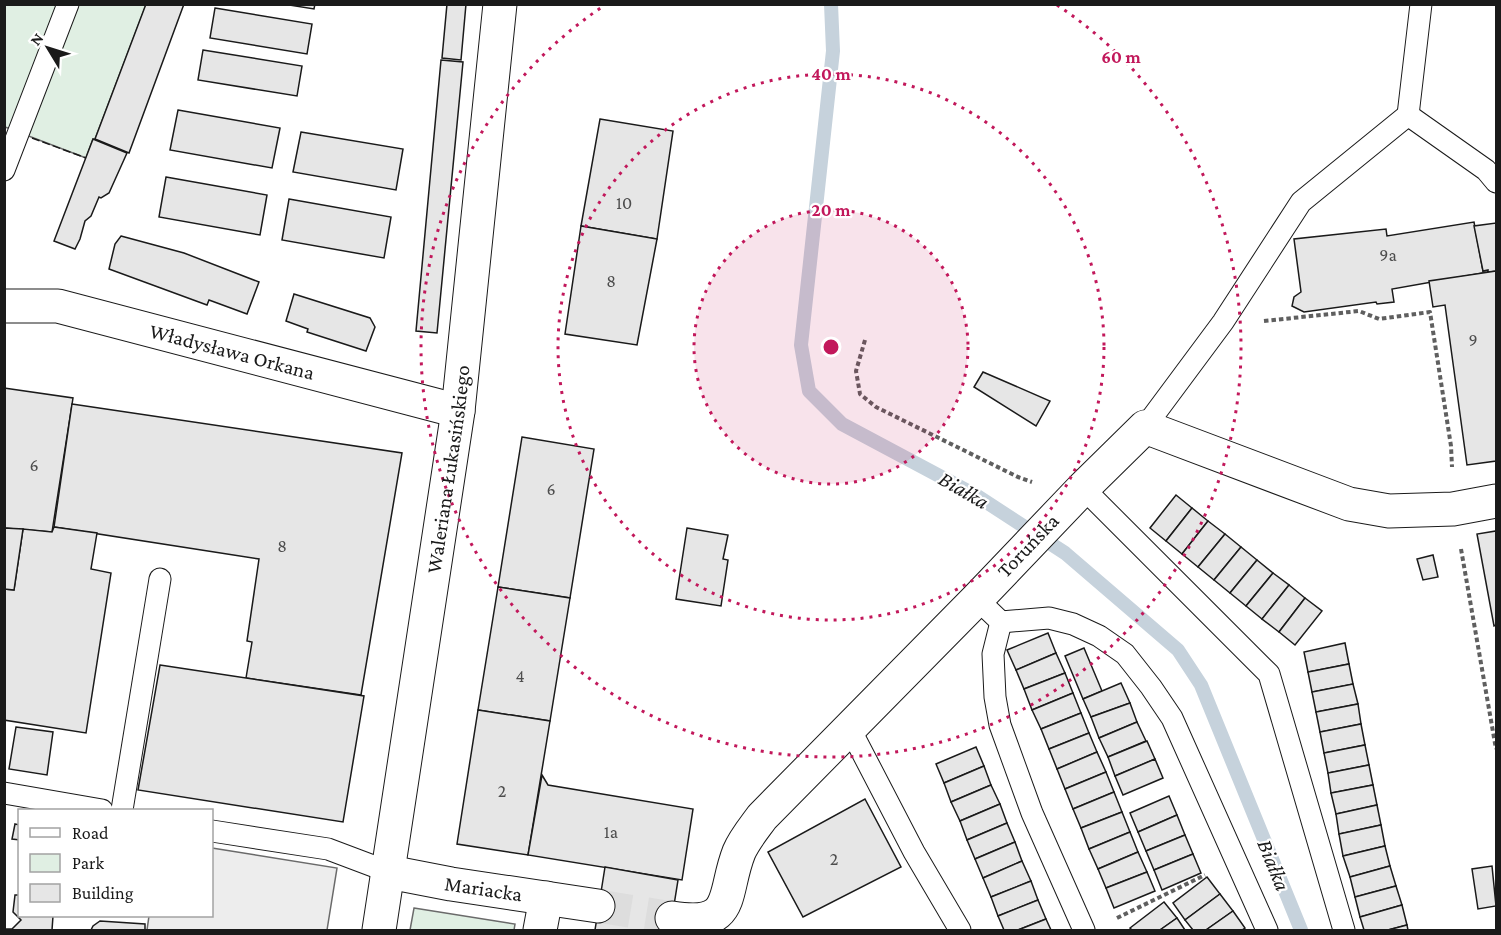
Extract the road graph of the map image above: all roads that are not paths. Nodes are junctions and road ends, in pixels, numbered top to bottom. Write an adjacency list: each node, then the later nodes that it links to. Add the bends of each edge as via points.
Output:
1 (68, 4): 5 (lane)
2 (500, 4): 8 (street, Waleriana Łukasińskiego)
3 (1421, 4): 4 (lane)
4 (1408, 115): 6 (lane); 9 (lane, via 1301,202 1223,322)
5 (4, 170)
6 (1497, 182)
7 (4, 306): 8 (street, Władysława Orkana, via 58,306)
8 (458, 411): 20 (street, Waleriana Łukasińskiego)
9 (1145, 427): 10 (street, Toruńska); 11 (street, via 1349,504 1389,511 1454,508)
10 (1075, 496): 13 (street, Toruńska); 29 (lane, via 1269,674)
11 (1497, 501)
12 (160, 579): 18 (lane)
13 (977, 599): 14 (lane); 15 (street, Toruńska)
14 (1001, 622): 27 (lane, via 993,654 1000,725 1032,813); 28 (lane, via 1049,618 1073,624 1125,654 1172,718)
15 (849, 727): 23 (street, Toruńska, via 762,817 739,851 726,903 717,913 702,921); 26 (lane)
16 (4, 793): 17 (lane)
17 (96, 809)
18 (122, 809)
19 (213, 831): 20 (lane, via 328,849)
20 (389, 872): 21 (street, Mariacka); 24 (street, Waleriana Łukasińskiego)
21 (546, 898): 22 (street); 25 (street, Mariacka)
22 (598, 906)
23 (672, 918)
24 (379, 930)
25 (540, 930)
26 (960, 930)
27 (1084, 930)
28 (1266, 930)
29 (1344, 930)

